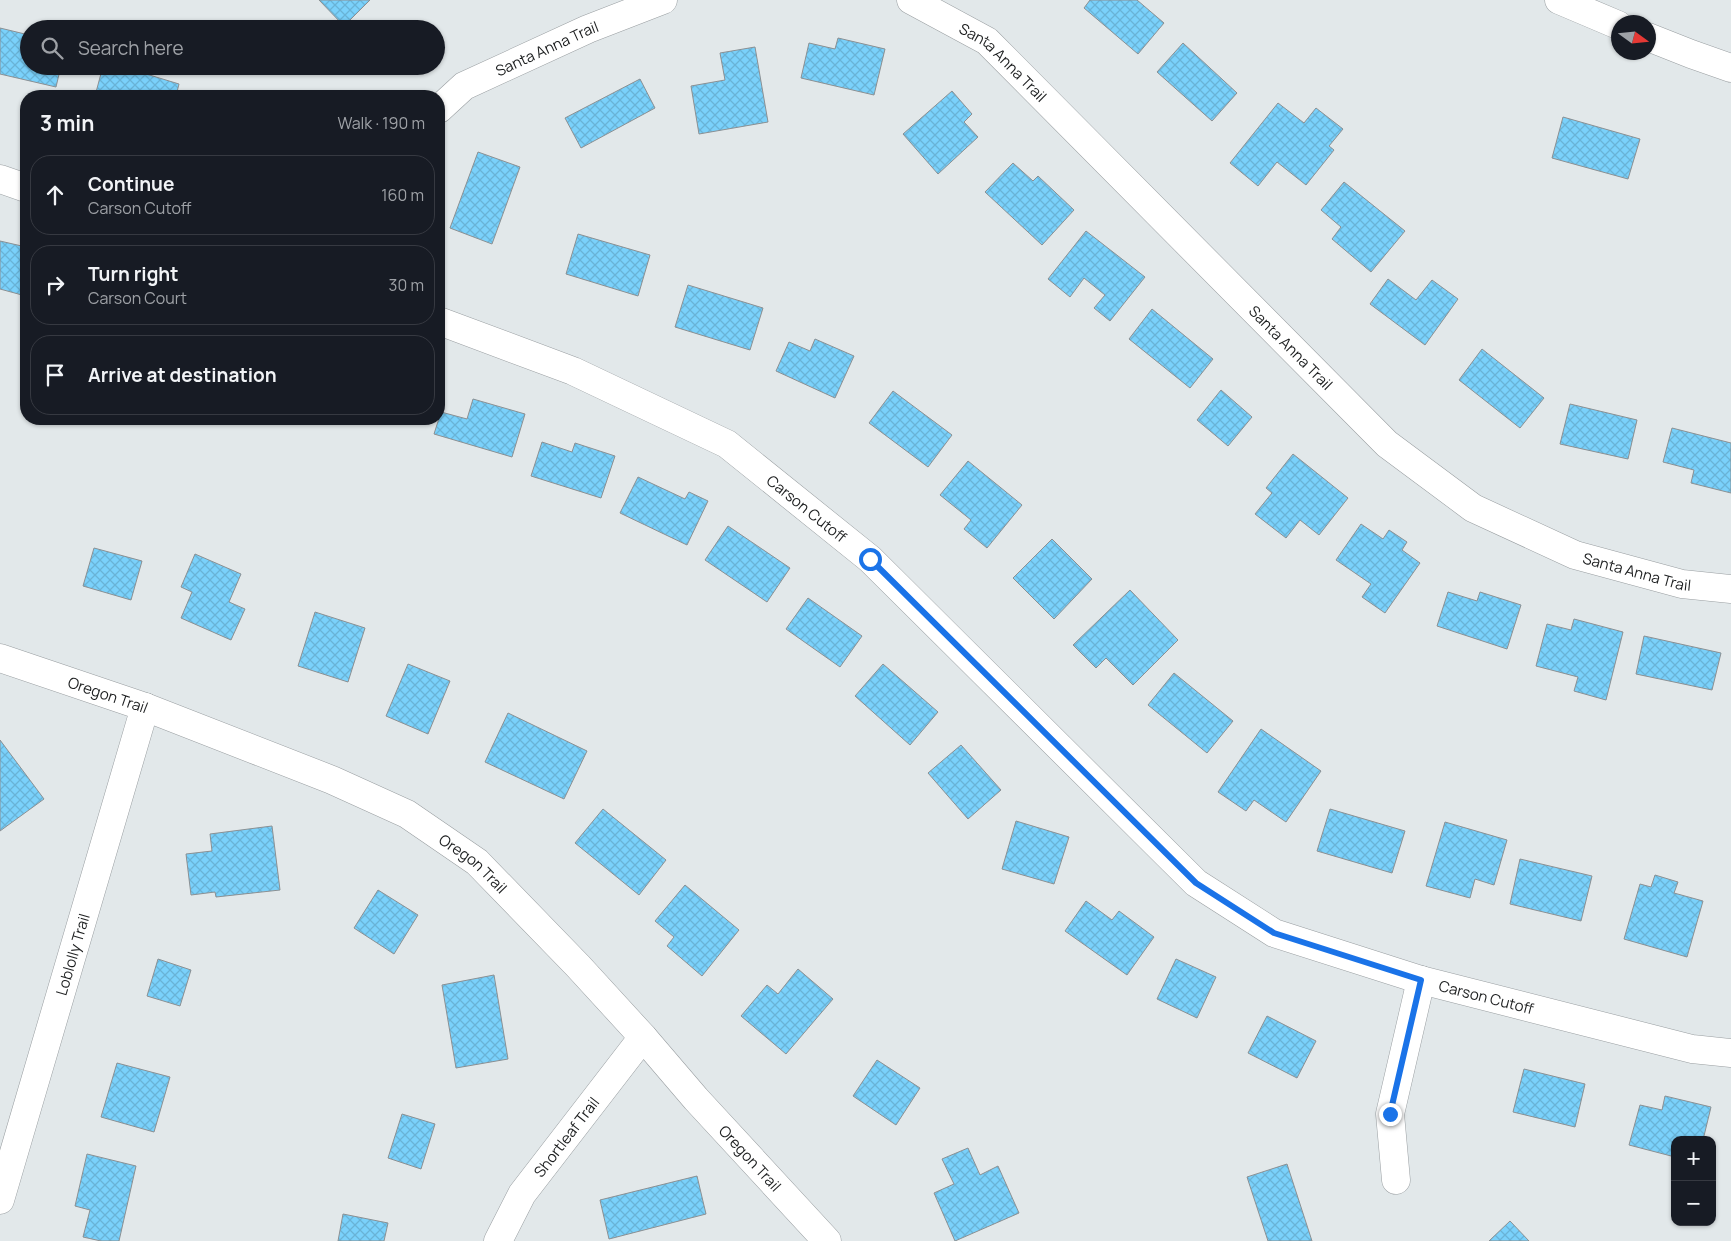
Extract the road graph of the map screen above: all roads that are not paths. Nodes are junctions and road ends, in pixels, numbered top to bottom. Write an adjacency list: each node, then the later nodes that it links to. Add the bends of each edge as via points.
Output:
1 (663, 0): 7 (street, Santa Anna Trail, via 588,29 464,86)
2 (911, 0): 11 (street, Santa Anna Trail, via 988,41 1386,444 1473,508 1575,555 1682,584)
3 (1559, 0): 4 (street)
4 (1611, 22)
5 (1656, 40): 6 (street)
6 (1731, 68)
7 (445, 103)
8 (0, 180): 9 (street)
9 (20, 186)
10 (445, 323): 14 (street, Carson Cutoff, via 573,370 727,444 870,559 1196,883 1274,933)
11 (1731, 589)
12 (0, 658): 13 (street, Oregon Trail)
13 (145, 707): 15 (street, Oregon Trail, via 332,780 407,814 477,862); 18 (street, Loblolly Trail)
14 (1421, 980): 16 (street, Carson Cutoff, via 1692,1049); 17 (street, via 1390,1114)
15 (643, 1037): 19 (street, Shortleaf Trail, via 522,1194); 20 (street, Oregon Trail)
16 (1731, 1053)
17 (1396, 1180)
18 (0, 1200)
19 (498, 1241)
20 (827, 1241)

